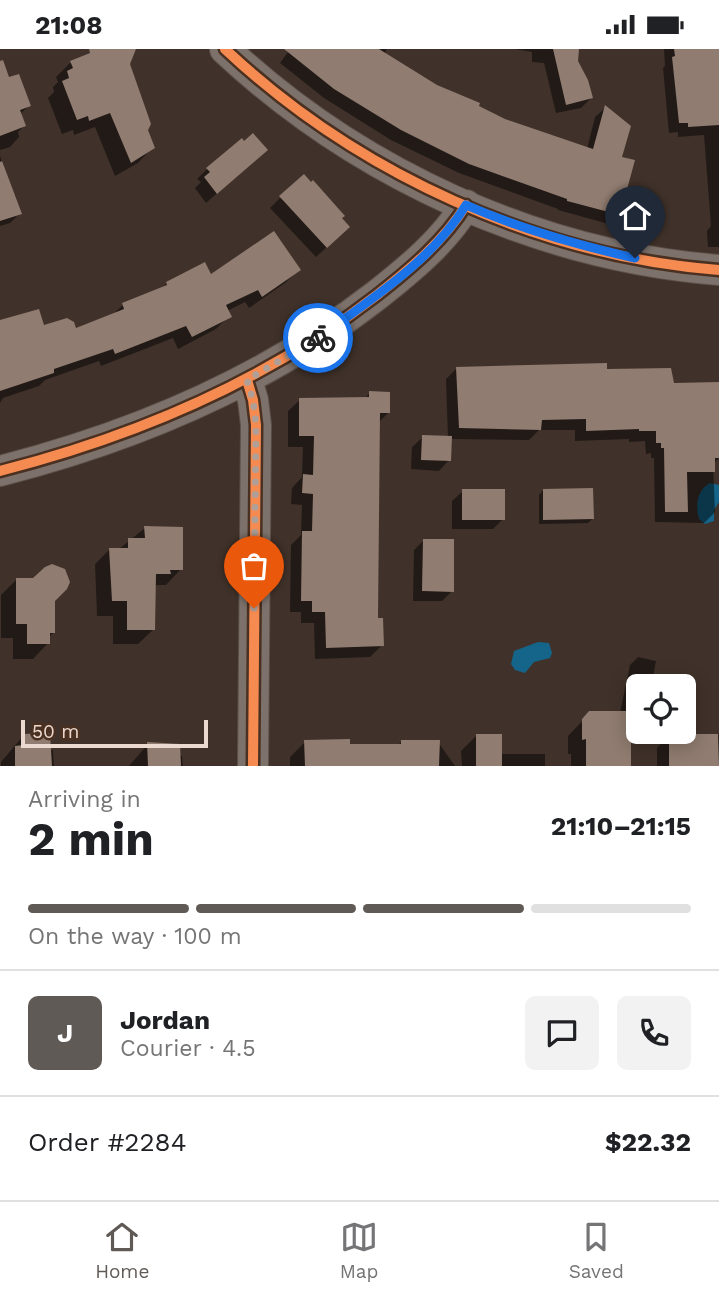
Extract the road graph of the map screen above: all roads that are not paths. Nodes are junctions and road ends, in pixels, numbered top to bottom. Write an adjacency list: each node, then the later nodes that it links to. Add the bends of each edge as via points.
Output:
1 (225, 49): 2 (street, via 344,141)
2 (466, 205): 3 (street, via 576,244 650,262); 4 (street, via 449,231 394,282 312,342)
3 (719, 270)
4 (247, 380): 5 (street, via 103,442); 6 (street, via 256,425)
5 (0, 471)
6 (253, 766)

